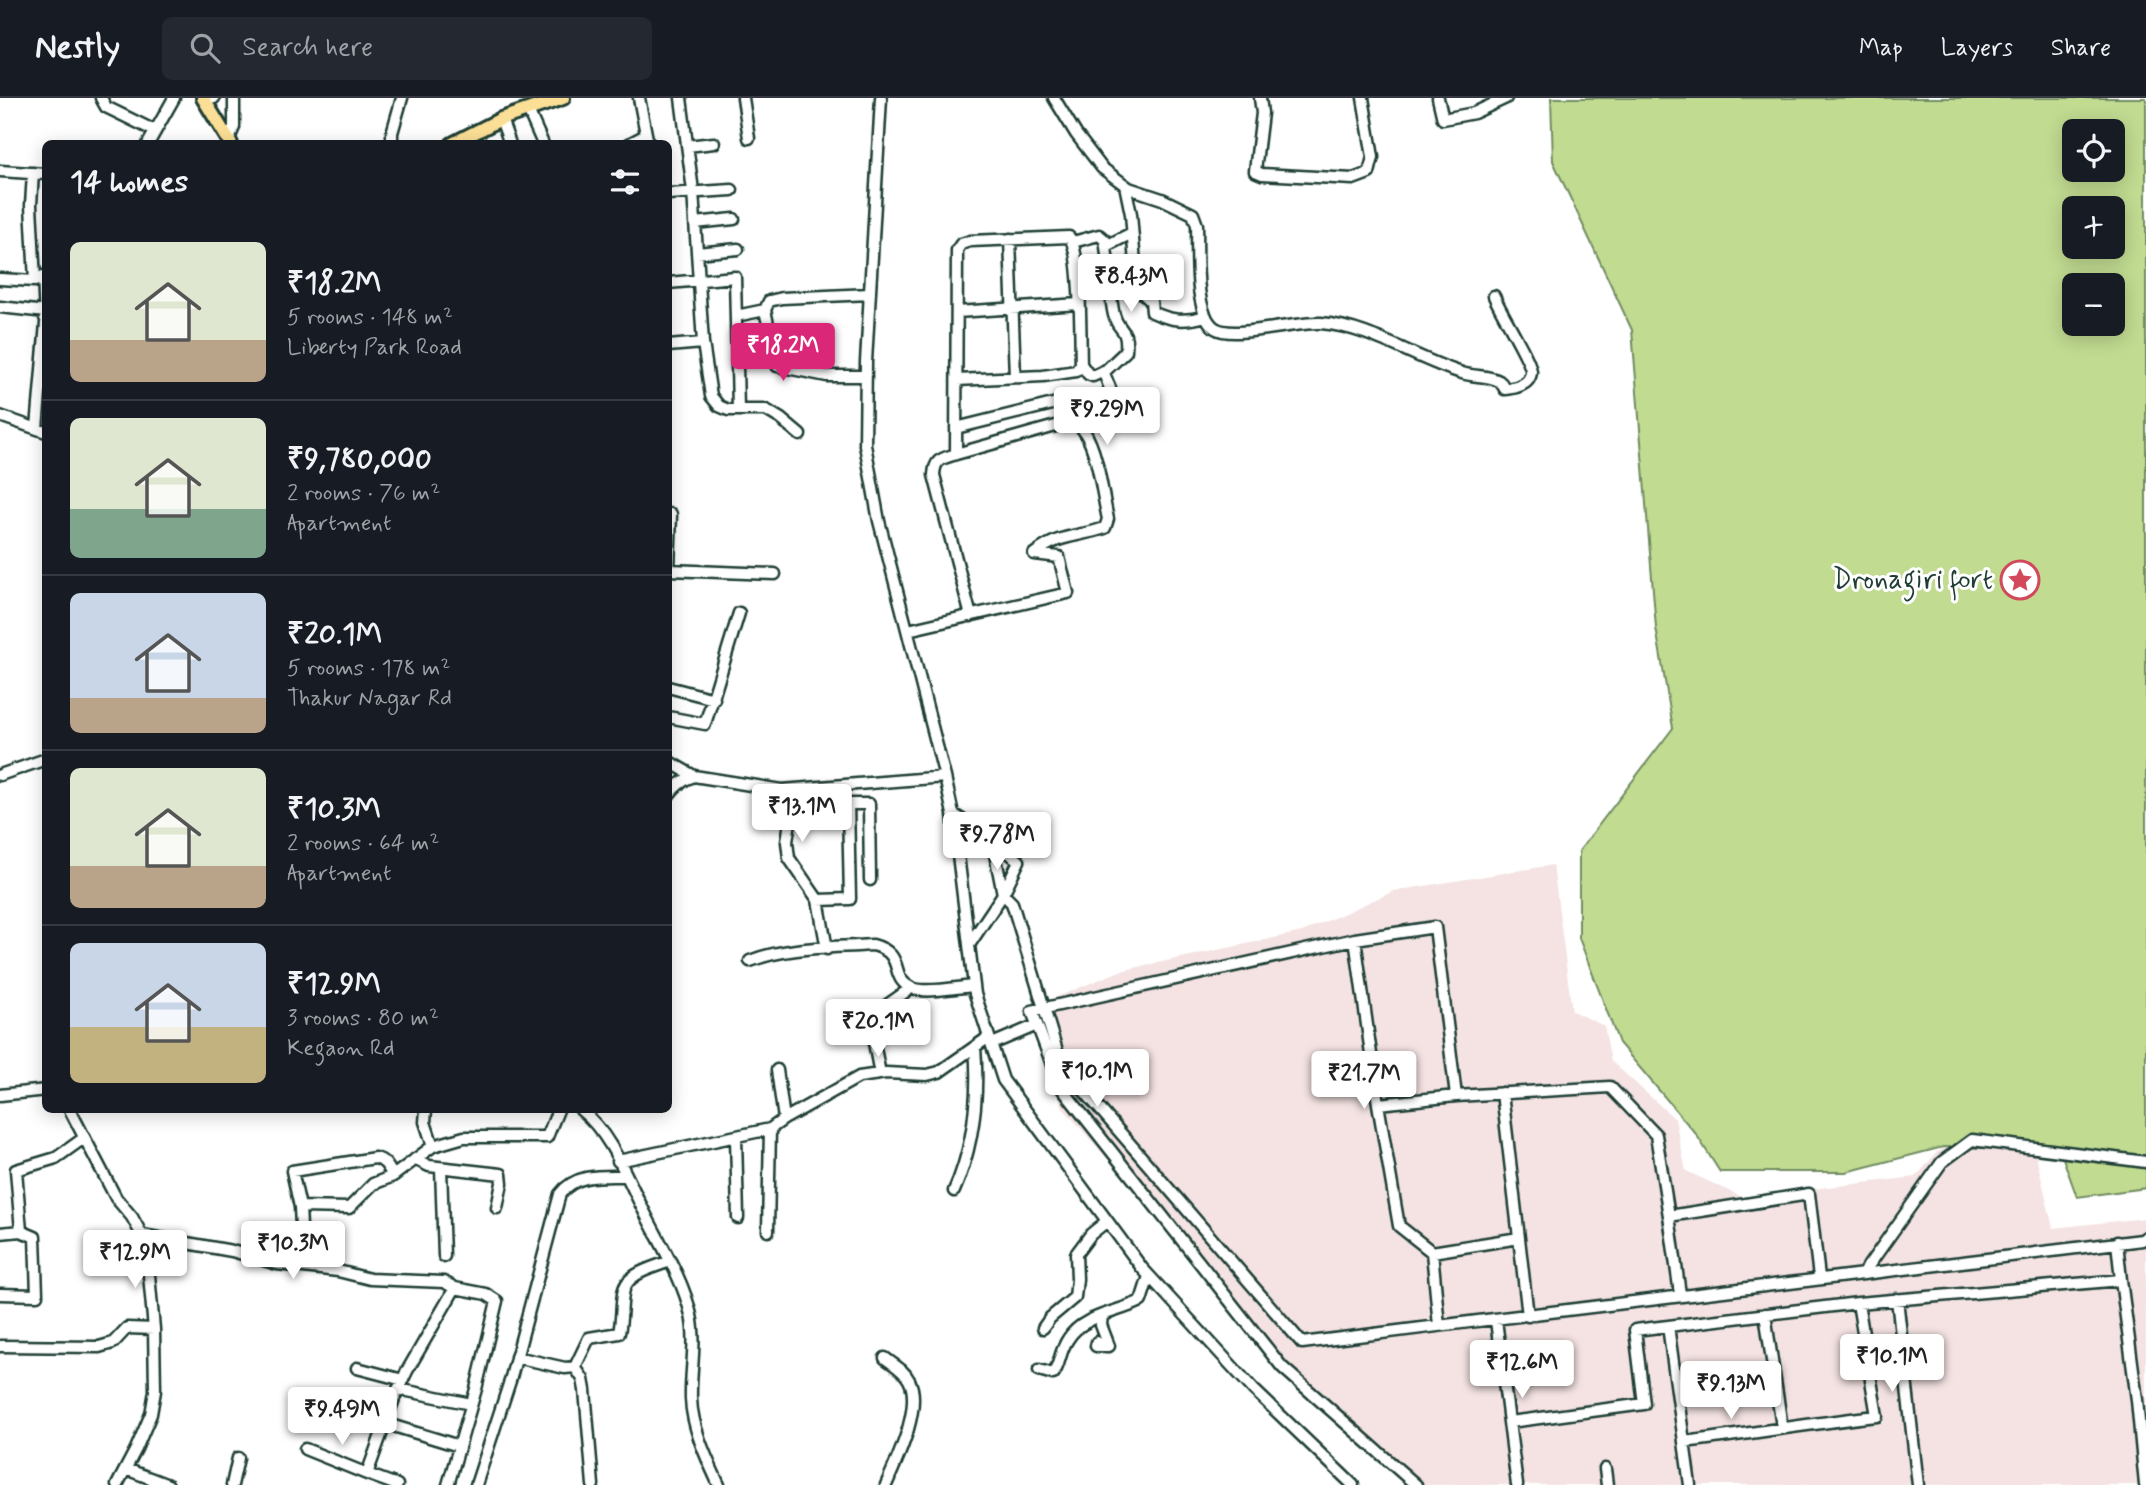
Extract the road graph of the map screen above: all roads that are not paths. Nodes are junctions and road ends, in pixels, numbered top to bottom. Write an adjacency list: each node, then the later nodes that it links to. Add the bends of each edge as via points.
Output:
1 (102, 98): 18 (street, via 106,107)
2 (174, 98): 18 (street)
3 (234, 98): 23 (street)
4 (402, 98): 24 (street)
5 (563, 98): 16 (main road)
6 (639, 98): 20 (street)
7 (681, 98): 29 (street)
8 (743, 98): 19 (street)
9 (881, 98): 49 (street)
10 (1054, 98): 33 (street, via 1102,168)
11 (1260, 98): 12 (street, via 1255,171 1353,179 1369,173 1373,157)
12 (1363, 98)
13 (1438, 98): 14 (street, via 1443,119 1474,114)
14 (1506, 98)
15 (207, 99): 22 (main road)
16 (528, 110): 17 (main road); 27 (street)
17 (501, 118): 25 (main road); 26 (street)
18 (155, 131): 21 (street)
19 (749, 138)
20 (647, 139)
21 (150, 140)
22 (229, 140)
23 (230, 140)
24 (392, 140)
25 (460, 140)
26 (509, 140)
27 (541, 140)
28 (714, 143): 29 (street)
29 (687, 146): 35 (street)
30 (0, 171): 31 (street)
31 (33, 173): 32 (street); 45 (street, via 31,205)
32 (42, 174)
33 (1125, 185): 39 (street); 58 (street, via 1194,214)
34 (732, 190): 35 (street)
35 (693, 191): 36 (street); 38 (street)
36 (672, 194)
37 (734, 219): 38 (street)
38 (695, 223): 44 (street)
39 (1132, 233): 42 (street); 58 (street, via 1137,288 1151,301 1152,312 1186,322)
40 (1010, 239): 41 (street, via 1069,237); 53 (street); 56 (street, via 961,244 957,250)
41 (1073, 242): 42 (street, via 1099,235); 51 (street)
42 (1106, 246): 62 (street, via 1114,315 1127,342 1126,351)
43 (738, 249): 44 (street)
44 (697, 253): 47 (street)
45 (41, 278): 46 (street)
46 (0, 279)
47 (699, 280): 48 (street); 57 (street, via 735,277); 59 (street)
48 (672, 283)
49 (870, 294): 54 (street, via 782,298 769,301); 63 (street)
50 (1494, 296): 58 (street, via 1530,365 1528,380 1519,388 1505,389 1498,381 1462,373 1349,329 1321,323 1230,333 1215,328)
51 (1079, 304): 53 (street); 61 (street)
52 (0, 307): 55 (street)
53 (1014, 309): 56 (street); 64 (street)
54 (765, 310): 57 (street); 63 (street, via 777,366 827,376)
55 (42, 312)
56 (957, 312): 65 (street)
57 (736, 316): 68 (street)
58 (1206, 316)
59 (704, 343): 60 (street); 68 (street, via 711,396 728,410)
60 (672, 346)
61 (1081, 364): 62 (street, via 1093,376); 64 (street, via 1076,371)
62 (1104, 371): 66 (street)
63 (866, 376): 79 (street, via 865,445 879,521)
64 (1015, 377): 65 (street)
65 (957, 380): 71 (street)
66 (1110, 398): 69 (street); 71 (street, via 1081,397)
67 (42, 408): 72 (street)
68 (738, 410): 73 (street, via 766,410)
69 (1132, 413)
70 (0, 416): 72 (street)
71 (956, 428): 74 (street)
72 (41, 430)
73 (800, 435)
74 (956, 454): 78 (street, via 938,460 934,475); 78 (street, via 1070,422 1078,425 1094,456 1108,519 1105,528 1055,540 1034,554 1059,557 1068,593)
75 (672, 570): 76 (street)
76 (775, 574)
77 (740, 613): 81 (street)
78 (971, 616): 79 (street)
79 (908, 630): 87 (street)
80 (672, 688): 81 (street)
81 (714, 699): 82 (street, via 705,724)
82 (672, 718)
83 (42, 760): 85 (street)
84 (672, 763): 86 (street)
85 (0, 775)
86 (694, 776): 89 (street); 90 (street)
87 (945, 777): 88 (street); 92 (street)
88 (848, 786): 90 (street); 91 (street)
89 (672, 790)
90 (782, 790): 96 (street, via 790,821 789,858)
91 (848, 804): 94 (street, via 869,804); 96 (street, via 850,899)
92 (953, 814): 93 (street); 98 (street)
93 (992, 839): 95 (street); 95 (street, via 1019,861)
94 (870, 880)
95 (1003, 894): 98 (street); 103 (street, via 1012,903)
96 (818, 900): 99 (street)
97 (1355, 939): 103 (street); 112 (street, via 1435,927); 113 (street)
98 (969, 945): 101 (street)
99 (827, 948): 100 (street); 102 (street, via 883,948 894,957 899,977)
100 (750, 961)
101 (974, 986): 102 (street); 105 (street)
102 (911, 988): 108 (street, via 887,1006 871,1027)
103 (1044, 1008): 104 (street, via 1032,1011); 159 (street, via 1061,1064 1301,1343)
104 (1037, 1025): 105 (street); 196 (street, via 1060,1086 1282,1367)
105 (990, 1041): 106 (street); 134 (street, via 1003,1080)
106 (975, 1047): 108 (street, via 939,1072); 129 (street, via 975,1116 967,1158)
107 (777, 1070): 118 (street)
108 (880, 1074): 118 (street, via 859,1077)
109 (42, 1090): 111 (street)
110 (1502, 1093): 112 (street); 132 (street, via 1610,1087 1656,1135); 139 (street)
111 (0, 1095)
112 (1456, 1096): 113 (street)
113 (1378, 1104): 142 (street, via 1399,1226)
114 (72, 1113): 121 (street)
115 (426, 1113): 122 (street)
116 (557, 1113): 122 (street, via 547,1137 464,1138)
117 (585, 1113): 124 (street)
118 (784, 1119): 119 (street)
119 (770, 1129): 120 (street); 136 (street)
120 (736, 1137): 124 (street); 133 (street)
121 (84, 1138): 135 (street, via 56,1158 16,1170); 138 (street)
122 (433, 1146): 123 (street)
123 (415, 1159): 126 (street); 127 (street)
124 (618, 1161): 128 (street)
125 (2146, 1163): 146 (street, via 1972,1140 1942,1162)
126 (441, 1168): 131 (street, via 501,1174); 143 (street)
127 (393, 1176): 130 (street, via 373,1184 349,1208); 130 (street, via 387,1165 374,1158 292,1171)
128 (626, 1177): 144 (street); 167 (street, via 585,1178 559,1194)
129 (954, 1191)
130 (300, 1207): 145 (street)
131 (497, 1208)
132 (1669, 1216): 148 (street, via 1809,1194); 152 (street)
133 (738, 1218)
134 (1107, 1221): 147 (street); 161 (street, via 1076,1254 1075,1297)
135 (21, 1231): 137 (street); 151 (street, via 35,1237 37,1296)
136 (768, 1231)
137 (0, 1233)
138 (142, 1235): 145 (street); 162 (street)
139 (1519, 1238): 142 (street); 157 (street)
140 (2145, 1240): 141 (street)
141 (2118, 1242): 146 (street); 149 (street)
142 (1432, 1252): 159 (street)
143 (444, 1256)
144 (670, 1261): 169 (street, via 632,1277 623,1291 619,1333 589,1338); 193 (street, via 691,1315 691,1403)
145 (303, 1266): 150 (street, via 370,1279 444,1282)
146 (1864, 1272): 148 (street)
147 (1149, 1276): 156 (street, via 1141,1301); 195 (street, via 1253,1389)
148 (1819, 1277): 152 (street)
149 (2121, 1280): 153 (street); 173 (street)
150 (455, 1288): 172 (street); 174 (street, via 497,1301)
151 (0, 1294)
152 (1681, 1294): 157 (street)
153 (1897, 1299): 154 (street); 200 (street)
154 (1858, 1303): 155 (street); 178 (street, via 1877,1416)
155 (1765, 1314): 160 (street); 178 (street)
156 (1102, 1315): 163 (street, via 1109,1346 1096,1346); 165 (street, via 1070,1335)
157 (1528, 1316): 158 (street)
158 (1496, 1320): 159 (street); 176 (street)
159 (1439, 1326)
160 (1668, 1326): 176 (street, via 1635,1330 1644,1404); 179 (street)
161 (1042, 1328)
162 (154, 1329): 164 (street, via 127,1328 113,1343 99,1347); 183 (street, via 151,1414)
163 (1097, 1342)
164 (0, 1346)
165 (1060, 1353): 166 (street, via 1070,1349); 171 (street, via 1053,1374)
166 (1074, 1353)
167 (516, 1357): 169 (street); 191 (street)
168 (885, 1358): 194 (street, via 911,1382 912,1399 907,1434)
169 (575, 1367): 192 (street, via 585,1390)
170 (357, 1368): 172 (street)
171 (1040, 1370)
172 (401, 1384): 174 (street); 177 (street)
173 (2142, 1400): 201 (street)
174 (471, 1404): 180 (street)
175 (325, 1405): 177 (street)
176 (1510, 1422): 197 (street)
177 (386, 1423): 180 (street); 185 (street)
178 (1782, 1427): 179 (street)
179 (1684, 1442): 199 (street)
180 (459, 1446): 190 (street)
181 (305, 1449): 185 (street)
182 (238, 1458): 188 (street)
183 (126, 1469): 186 (street); 187 (street)
184 (1605, 1469): 198 (street)
185 (367, 1474): 189 (street)
186 (117, 1485)
187 (168, 1485)
188 (232, 1485)
189 (397, 1485)
190 (448, 1485)
191 (476, 1485)
192 (593, 1485)
193 (719, 1485)
194 (886, 1485)
195 (1353, 1485)
196 (1416, 1485)
197 (1517, 1485)
198 (1607, 1485)
199 (1690, 1485)
200 (1918, 1485)
201 (2145, 1485)

